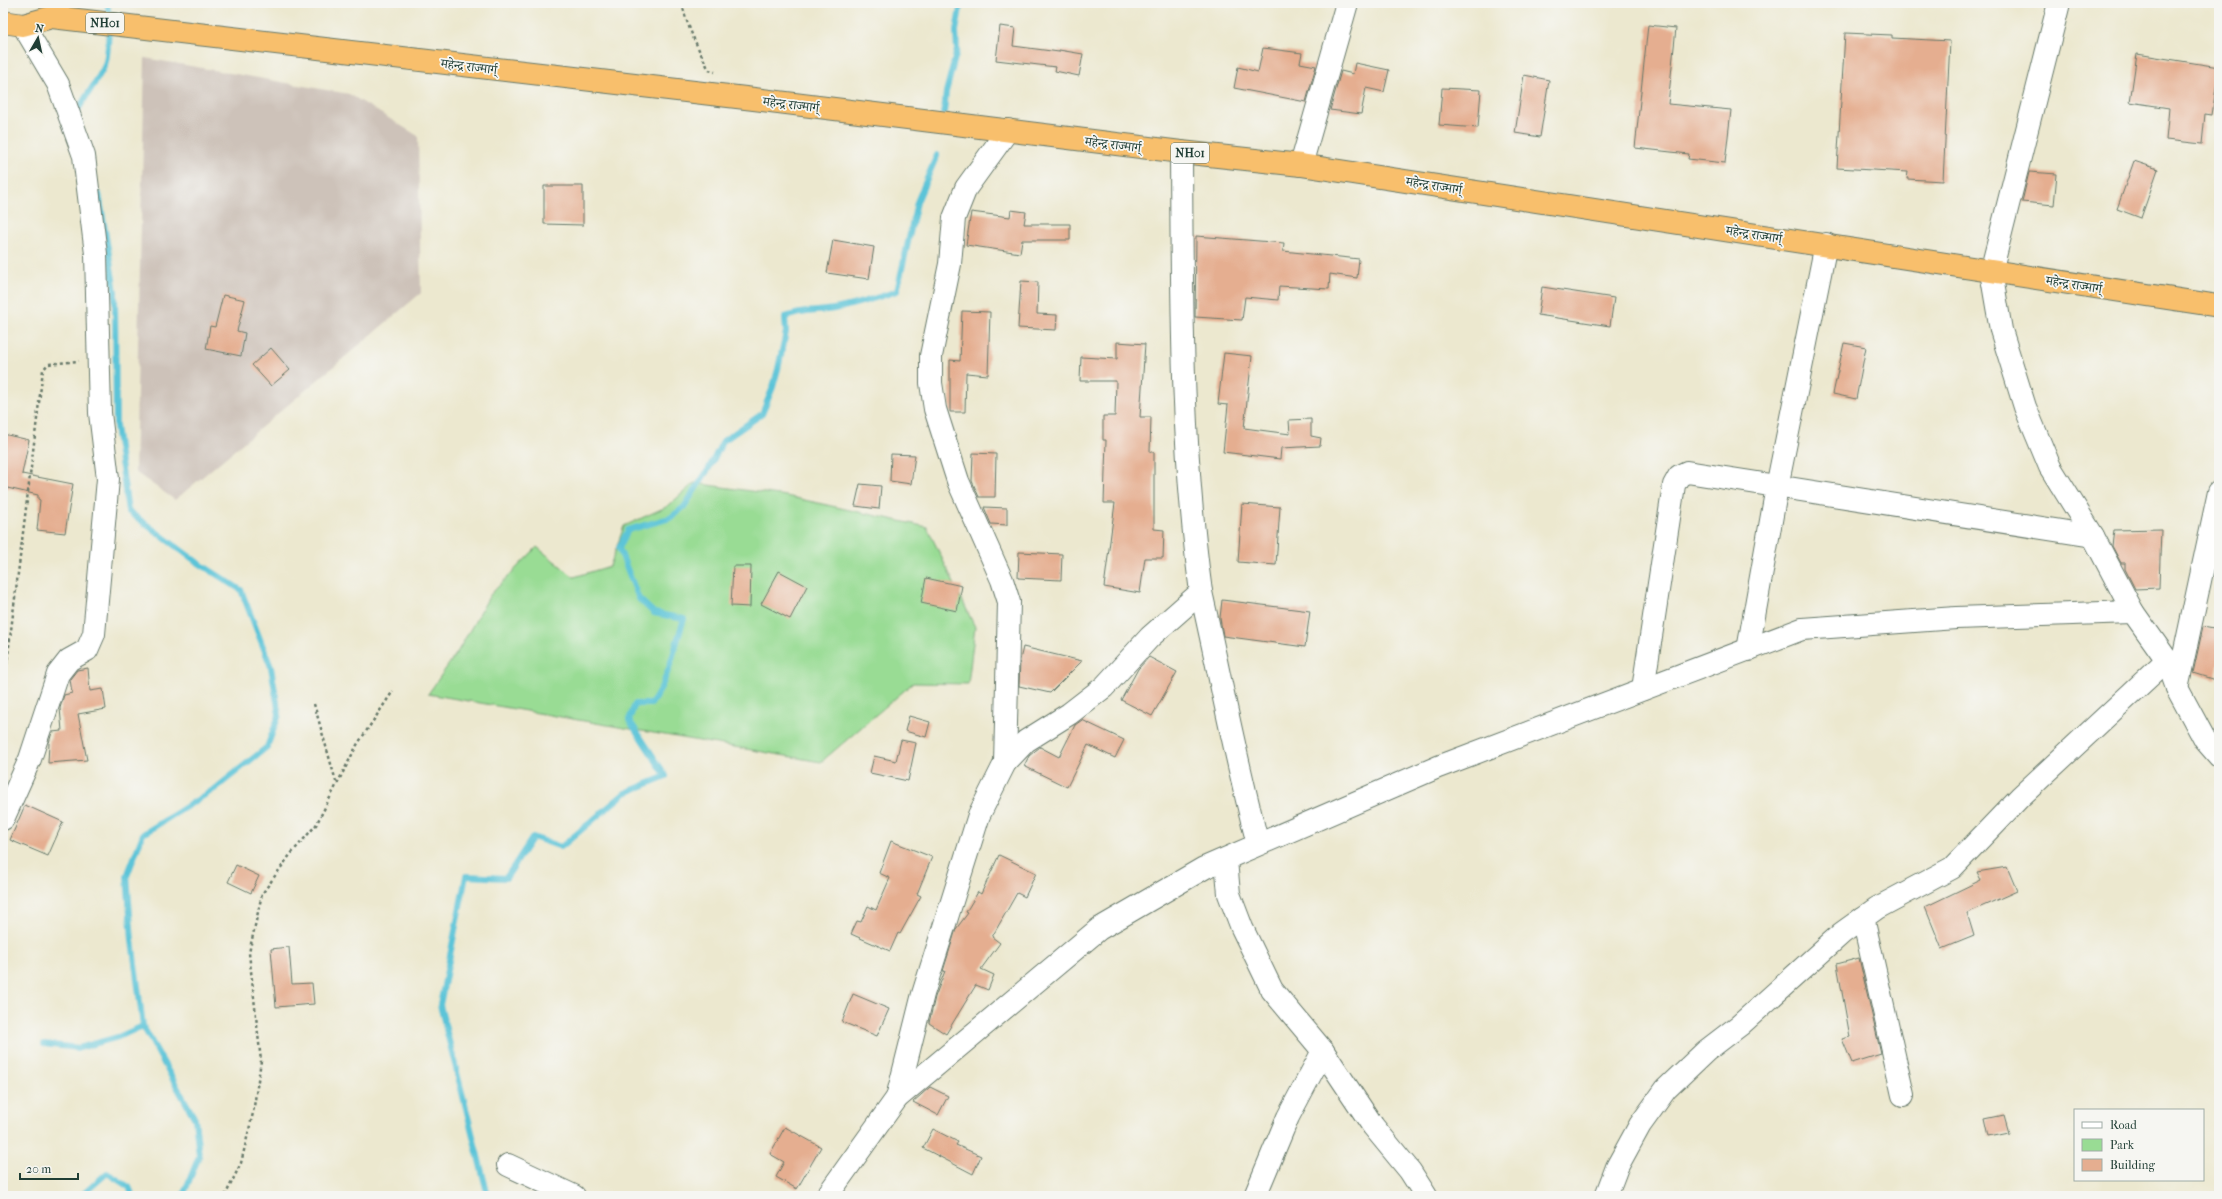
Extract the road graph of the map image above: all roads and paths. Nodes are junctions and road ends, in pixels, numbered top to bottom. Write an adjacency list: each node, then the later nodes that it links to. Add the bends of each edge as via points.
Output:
1 (682, 3): 5 (path, via 686,21 709,70)
2 (1346, 3): 8 (street)
3 (2059, 3): 10 (street)
4 (13, 23): 6 (highway, महेन्द्र राज्मार्ग् / NH01, via 52,17); 12 (street, via 58,84 84,156 96,254)
5 (723, 74)
6 (1008, 130): 7 (highway, महेन्द्र राज्मार्ग् / NH01); 26 (street, via 966,188 954,218 950,264 931,356 931,383 935,408 958,481 1002,580 1009,602)
7 (1181, 152): 8 (highway, महेन्द्र राज्मार्ग् / NH01); 16 (street, via 1183,370)
8 (1301, 165): 9 (highway, महेन्द्र राज्मार्ग् / NH01)
9 (1826, 244): 10 (highway, महेन्द्र राज्मार्ग् / NH01); 13 (street)
10 (1991, 272): 11 (highway, महेन्द्र राज्मार्ग् / NH01); 15 (street, via 2001,330 2025,407 2050,467)
11 (2219, 306)
12 (99, 359): 20 (path, via 48,364 43,370); 28 (street, via 100,412 108,479 94,634 87,650 69,660 58,674 30,759)
13 (1777, 487): 15 (street); 18 (street); 22 (street, via 1687,472 1679,476 1674,485)
14 (2219, 492): 21 (street)
15 (2093, 536): 17 (street)
16 (1201, 592): 26 (street, via 1150,637 1104,687 1069,714 1026,740); 29 (street)
17 (2133, 612): 18 (street, via 1956,618 1802,629); 19 (street)
18 (1748, 650): 22 (street)
19 (2166, 660): 21 (street); 31 (street, via 2020,797 1952,868)
20 (6, 671)
21 (2177, 688): 25 (street, via 2206,740)
22 (1643, 689): 29 (street, via 1438,767)
23 (393, 691): 27 (path, via 357,745)
24 (314, 704): 27 (path)
25 (2219, 756)
26 (1005, 763): 34 (street, via 979,815 923,994)
27 (337, 785): 36 (path, via 316,826 290,855 262,894 249,953 261,1061 253,1113 241,1163)
28 (3, 819)
29 (1258, 844): 30 (street)
30 (1226, 860): 32 (street, via 1229,894 1242,928 1272,990); 34 (street, via 1204,868 1167,888 1099,929)
31 (1863, 918): 33 (street); 41 (street, via 1842,933 1740,1026 1706,1051 1666,1089 1636,1132 1617,1167)
32 (1323, 1051): 39 (street, via 1288,1117); 40 (street, via 1373,1126 1410,1171)
33 (1903, 1095)
34 (897, 1098): 38 (street)
35 (508, 1165): 37 (street)
36 (225, 1196)
37 (574, 1196)
38 (827, 1196)
39 (1255, 1196)
40 (1426, 1196)
41 (1606, 1196)

